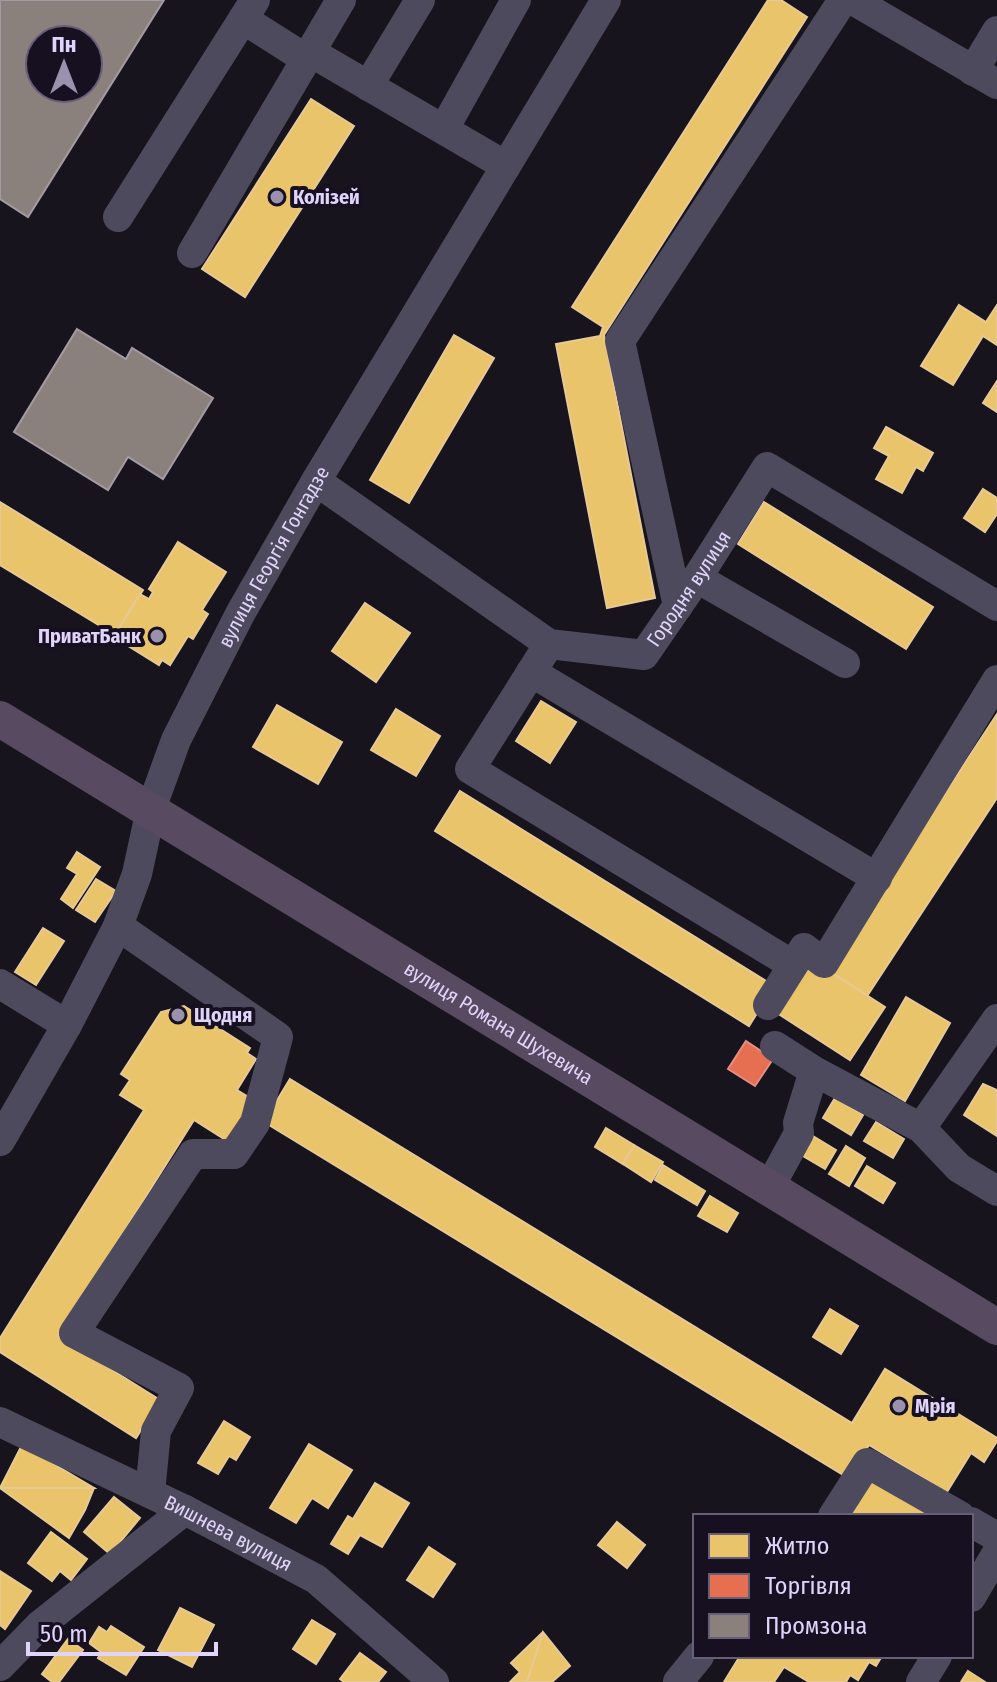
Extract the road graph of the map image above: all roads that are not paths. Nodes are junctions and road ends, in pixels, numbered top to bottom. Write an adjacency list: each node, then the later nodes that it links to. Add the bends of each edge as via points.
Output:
1 (341, 0): 9 (street)
2 (420, 0): 11 (street)
3 (516, 0): 12 (street)
4 (606, 0): 13 (street, вулиця Георгія Гонгадзе)
5 (843, 0): 18 (street, via 620,341)
6 (853, 0): 10 (street)
7 (249, 10): 9 (street, via 295,52); 14 (street)
8 (997, 31): 10 (street)
9 (309, 55): 11 (street); 15 (street)
10 (985, 78)
11 (368, 86): 12 (street)
12 (444, 129): 13 (street)
13 (506, 166): 16 (street, вулиця Георгія Гонгадзе)
14 (118, 217)
15 (192, 253)
16 (316, 481): 20 (street, Городня вулиця); 25 (street, вулиця Георгія Гонгадзе, via 183,726)
17 (697, 578): 18 (street, Городня вулиця); 19 (street, Городня вулиця, via 767,467); 21 (street)
18 (678, 606): 20 (street, Городня вулиця, via 644,655)
19 (997, 606)
20 (549, 644): 22 (street)
21 (845, 663)
22 (531, 672): 26 (street); 28 (street, via 470,769)
23 (997, 680): 26 (street)
24 (0, 719): 25 (main road, вулиця Романа Шухевича)
25 (151, 809): 27 (street, вулиця Георгія Гонгадзе, via 137,874); 37 (main road, вулиця Романа Шухевича)
26 (877, 878): 28 (street, via 824,963 804,948)
27 (118, 926): 32 (street, вулиця Георгія Гонгадзе); 41 (street, via 278,1037 255,1123 234,1154 193,1154 74,1333 179,1388 156,1431)
28 (793, 965): 30 (street)
29 (2, 989): 32 (street)
30 (768, 1005)
31 (997, 1019): 35 (street)
32 (67, 1025): 36 (street, вулиця Георгія Гонгадзе)
33 (775, 1046): 34 (street)
34 (814, 1071): 35 (street); 37 (street, via 799,1133)
35 (921, 1128): 38 (street, via 959,1168)
36 (0, 1141)
37 (769, 1188): 39 (main road, вулиця Романа Шухевича)
38 (997, 1191)
39 (997, 1327)
40 (0, 1422): 41 (street, Вишнева вулиця)
41 (150, 1493): 42 (street, Вишнева вулиця)
42 (185, 1510): 51 (street, via 40,1625); 52 (street, Вишнева вулиця, via 316,1579)
43 (834, 1514): 44 (street, via 867,1463)
44 (956, 1514)
45 (973, 1523): 46 (street)
46 (997, 1537)
47 (997, 1553): 48 (street)
48 (973, 1594)
49 (697, 1658): 53 (street)
50 (936, 1658): 54 (street)
51 (0, 1666)
52 (434, 1682)
53 (678, 1682)
54 (921, 1682)

